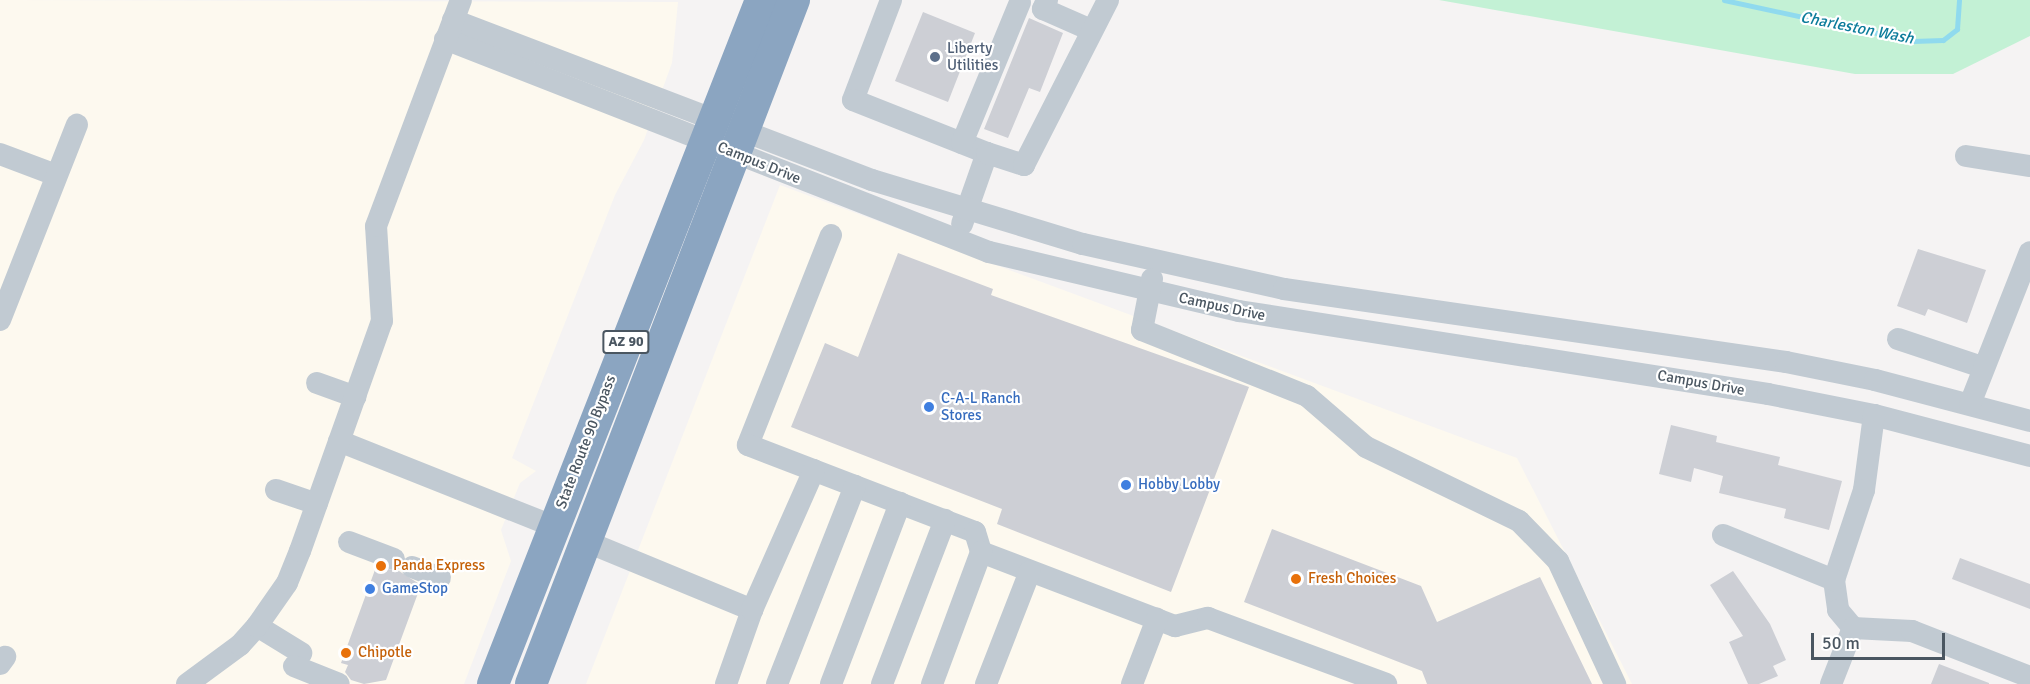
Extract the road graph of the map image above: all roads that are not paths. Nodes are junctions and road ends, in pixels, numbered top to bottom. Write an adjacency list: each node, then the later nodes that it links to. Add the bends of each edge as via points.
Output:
1 (761, 0): 10 (highway, State Route 90 Bypass / AZ 90)
2 (794, 0): 11 (highway, AZ 90)
3 (891, 0): 12 (street, via 853,100)
4 (1047, 0): 8 (street, via 1043,9)
5 (1108, 0): 8 (street)
6 (1019, 1): 12 (street)
7 (453, 19): 10 (street, Campus Drive); 28 (street, via 376,226 382,321)
8 (1091, 30): 13 (street, via 1024,165)
9 (76, 124): 17 (street)
10 (709, 129): 11 (street, Campus Drive); 40 (highway, State Route 90 Bypass / AZ 90)
11 (740, 141): 18 (street, Campus Drive); 20 (street, Campus Drive); 42 (highway, AZ 90)
12 (962, 143): 13 (street)
13 (987, 153): 18 (street)
14 (0, 154): 17 (street)
15 (1966, 156): 16 (street)
16 (2030, 166)
17 (56, 175): 24 (street)
18 (967, 211): 20 (street); 22 (street, Campus Drive)
19 (831, 235): 34 (street, via 748,445)
20 (957, 240): 23 (street, Campus Drive)
21 (2030, 252): 26 (street)
22 (1155, 262): 23 (street); 29 (street, Campus Drive, via 1284,289 1786,362)
23 (1150, 291): 30 (street, Campus Drive, via 1294,322 1674,378); 65 (street, via 1142,330 1307,396 1366,447 1519,521 1558,561)
24 (0, 320)
25 (1898, 339): 26 (street)
26 (1982, 367): 29 (street)
27 (317, 383): 28 (street)
28 (356, 397): 32 (street)
29 (1970, 404): 31 (street, Campus Drive)
30 (1874, 416): 33 (street, Campus Drive); 47 (street, via 1864,490)
31 (2030, 421)
32 (339, 441): 38 (street); 40 (street)
33 (2030, 456)
34 (814, 470): 35 (street); 48 (street)
35 (855, 486): 37 (street); 58 (street)
36 (276, 490): 38 (street)
37 (900, 503): 39 (street); 59 (street)
38 (317, 504): 50 (street, via 287,583)
39 (945, 520): 44 (street, via 975,532); 60 (street)
40 (554, 526): 55 (highway, State Route 90 Bypass / AZ 90)
41 (1723, 535): 47 (street)
42 (585, 541): 48 (street); 56 (highway, AZ 90)
43 (349, 542): 46 (street)
44 (981, 552): 45 (street); 61 (street)
45 (1030, 571): 49 (street); 62 (street)
46 (440, 578)
47 (1834, 580): 51 (street, via 1838,610)
48 (752, 610): 57 (street)
49 (1157, 619): 63 (street); 64 (street, via 1175,626 1208,618)
50 (257, 626): 53 (street, via 240,645); 54 (street, via 297,660)
51 (1853, 628): 52 (street, via 1912,632); 66 (street)
52 (2030, 677)
53 (187, 684)
54 (339, 684)
55 (493, 684)
56 (531, 684)
57 (726, 684)
58 (777, 684)
59 (831, 684)
60 (882, 684)
61 (932, 684)
62 (986, 684)
63 (1132, 684)
64 (1386, 684)
65 (1615, 684)
66 (1831, 684)

